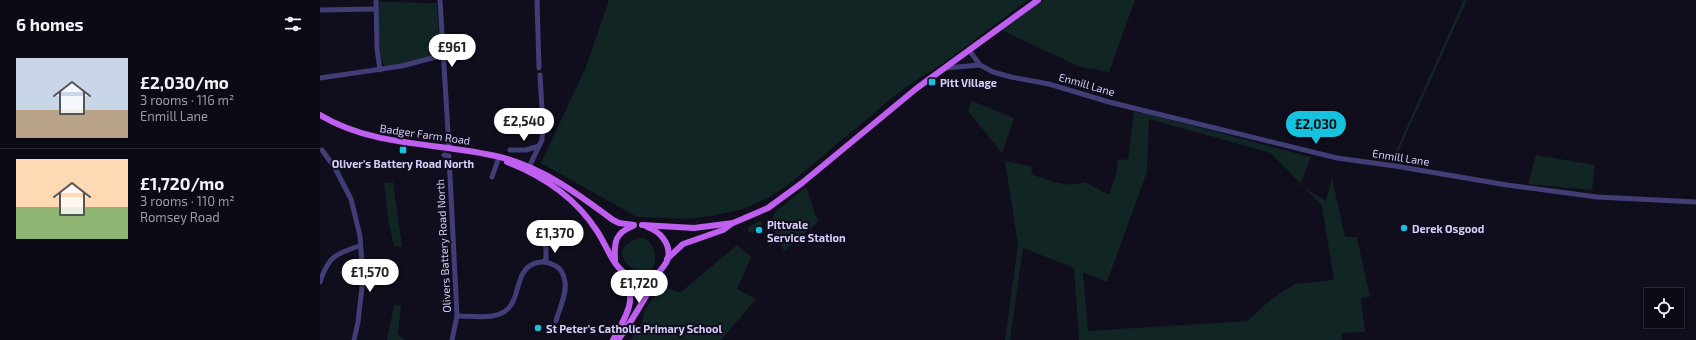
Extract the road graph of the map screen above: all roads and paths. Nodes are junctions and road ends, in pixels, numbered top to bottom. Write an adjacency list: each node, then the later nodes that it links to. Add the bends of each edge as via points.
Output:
1 (376, 0): 5 (street)
2 (440, 0): 8 (street)
3 (537, 0): 10 (street)
4 (1038, 0): 7 (main road)
5 (376, 9): 6 (street); 12 (street)
6 (320, 10)
7 (969, 50): 9 (street); 11 (main road)
8 (443, 55): 12 (street); 17 (street)
9 (980, 65): 11 (street, Enmill Lane); 25 (street, Enmill Lane, via 1011,77 1049,84 1109,102 1330,157 1597,197)
10 (539, 68)
11 (945, 68): 26 (main road, via 780,200 758,214)
12 (380, 70): 14 (street)
13 (540, 75): 16 (street, via 543,125)
14 (320, 78)
15 (320, 115): 17 (main road, Badger Farm Road, via 340,126 364,134 398,142)
16 (539, 146): 19 (street, via 520,151); 22 (street)
17 (449, 148): 21 (main road, Badger Farm Road, via 484,153)
18 (322, 150): 30 (street, via 335,168 350,200 360,236)
19 (510, 150)
20 (444, 155): 36 (street, Olivers Battery Road North, via 449,156)
21 (498, 158): 22 (main road, Badger Farm Road); 23 (street); 24 (main road, Badger Farm Road)
22 (529, 167): 24 (street, Badger Farm Road); 27 (main road, Badger Farm Road, via 555,179 613,220)
23 (492, 177)
24 (542, 178): 33 (main road, Badger Farm Road, via 565,195 583,213)
25 (1696, 202)
26 (733, 223): 28 (main road, via 694,228); 31 (main road, via 723,230 683,244)
27 (634, 225): 28 (main road); 33 (main road, via 624,229 616,241)
28 (642, 225): 31 (main road, via 659,233 667,246)
29 (544, 244): 32 (street)
30 (359, 246): 35 (street, via 336,255 324,269); 38 (street, via 362,254 363,279)
31 (668, 259): 34 (main road)
32 (544, 261): 36 (street, via 533,264 524,271 512,303 502,313); 37 (street, via 556,266 564,277 565,291)
33 (618, 265): 34 (main road, via 626,274 638,278 651,277); 40 (main road, Badger Farm Road, via 627,281 631,296 630,304)
34 (660, 272): 41 (main road, via 634,318)
35 (320, 282)
36 (457, 316): 39 (street, Olivers Battery Road North)
37 (556, 321)
38 (354, 340)
39 (452, 340)
40 (613, 340)
41 (618, 340)

